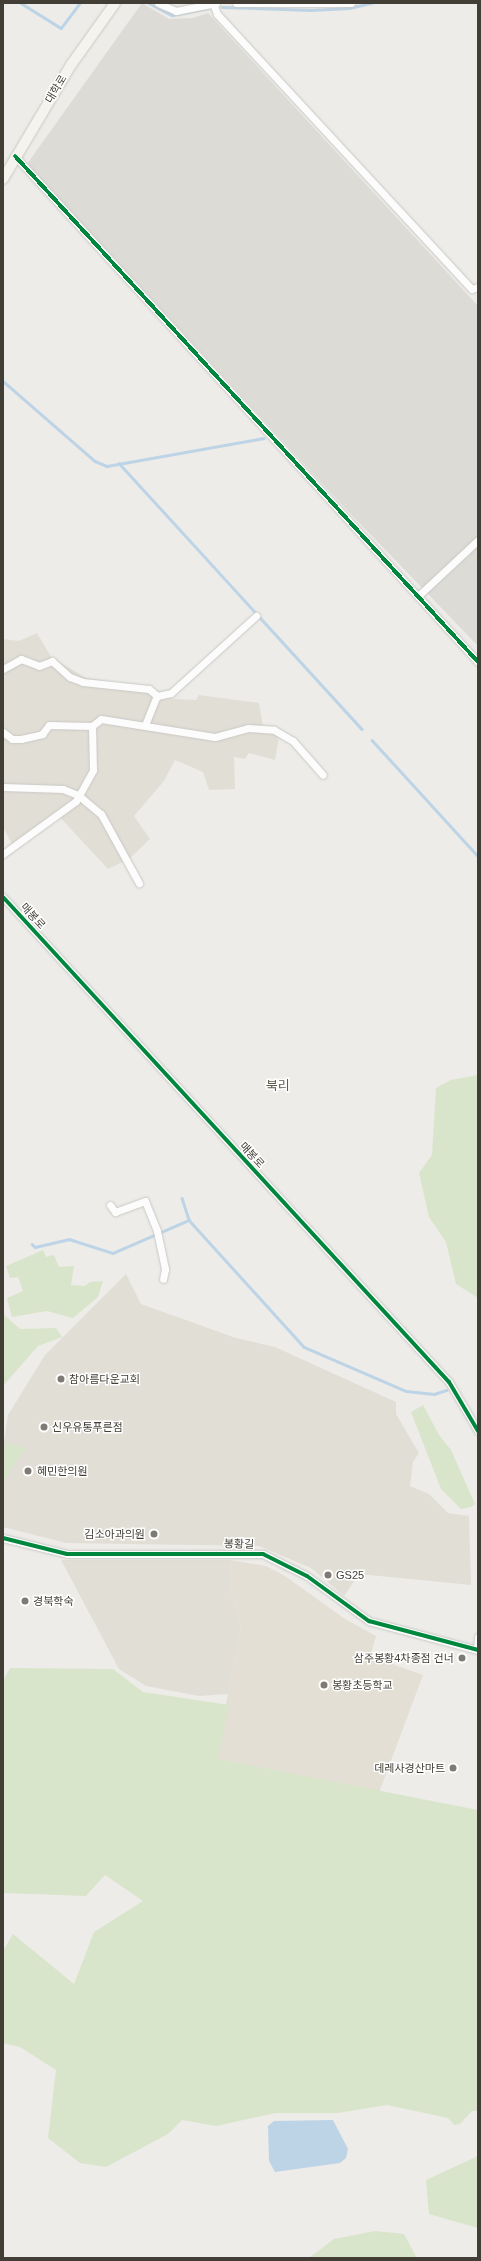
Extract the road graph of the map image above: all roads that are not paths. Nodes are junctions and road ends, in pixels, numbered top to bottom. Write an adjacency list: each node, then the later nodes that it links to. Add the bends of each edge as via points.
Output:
1 (115, 3): 6 (main road, 대학로, via 71,66)
2 (158, 3): 3 (street, via 176,11)
3 (214, 3): 8 (street, via 217,14 472,289)
4 (236, 3): 5 (street)
5 (351, 3)
6 (15, 156): 7 (main road, 대학로); 10 (street)
7 (3, 179)
8 (478, 287)
9 (478, 540): 10 (street)
10 (418, 596): 12 (street)
11 (256, 616): 14 (street, via 171,693)
12 (478, 662)
13 (3, 670): 14 (street, via 21,659 39,666 52,661 70,677 83,682 148,689)
14 (158, 696): 15 (street)
15 (145, 725): 16 (street, via 101,719); 18 (street, via 215,737 248,728 274,730 293,741)
16 (92, 726): 17 (street, via 49,725 42,734 21,739 12,739); 20 (street, via 93,770)
17 (3, 732)
18 (323, 775)
19 (3, 787): 20 (street, via 64,789)
20 (78, 795): 21 (street, via 76,801); 22 (street, via 101,814)
21 (3, 854)
22 (139, 883)
23 (3, 897): 26 (street, 매봉로, via 449,1382)
24 (110, 1205): 25 (street, via 115,1212 145,1201 158,1230 166,1269)
25 (163, 1279)
26 (478, 1431)
27 (3, 1538): 29 (street, 봉황길, via 66,1554 263,1554 307,1576 369,1621)
28 (478, 1637): 29 (street)
29 (478, 1650)

